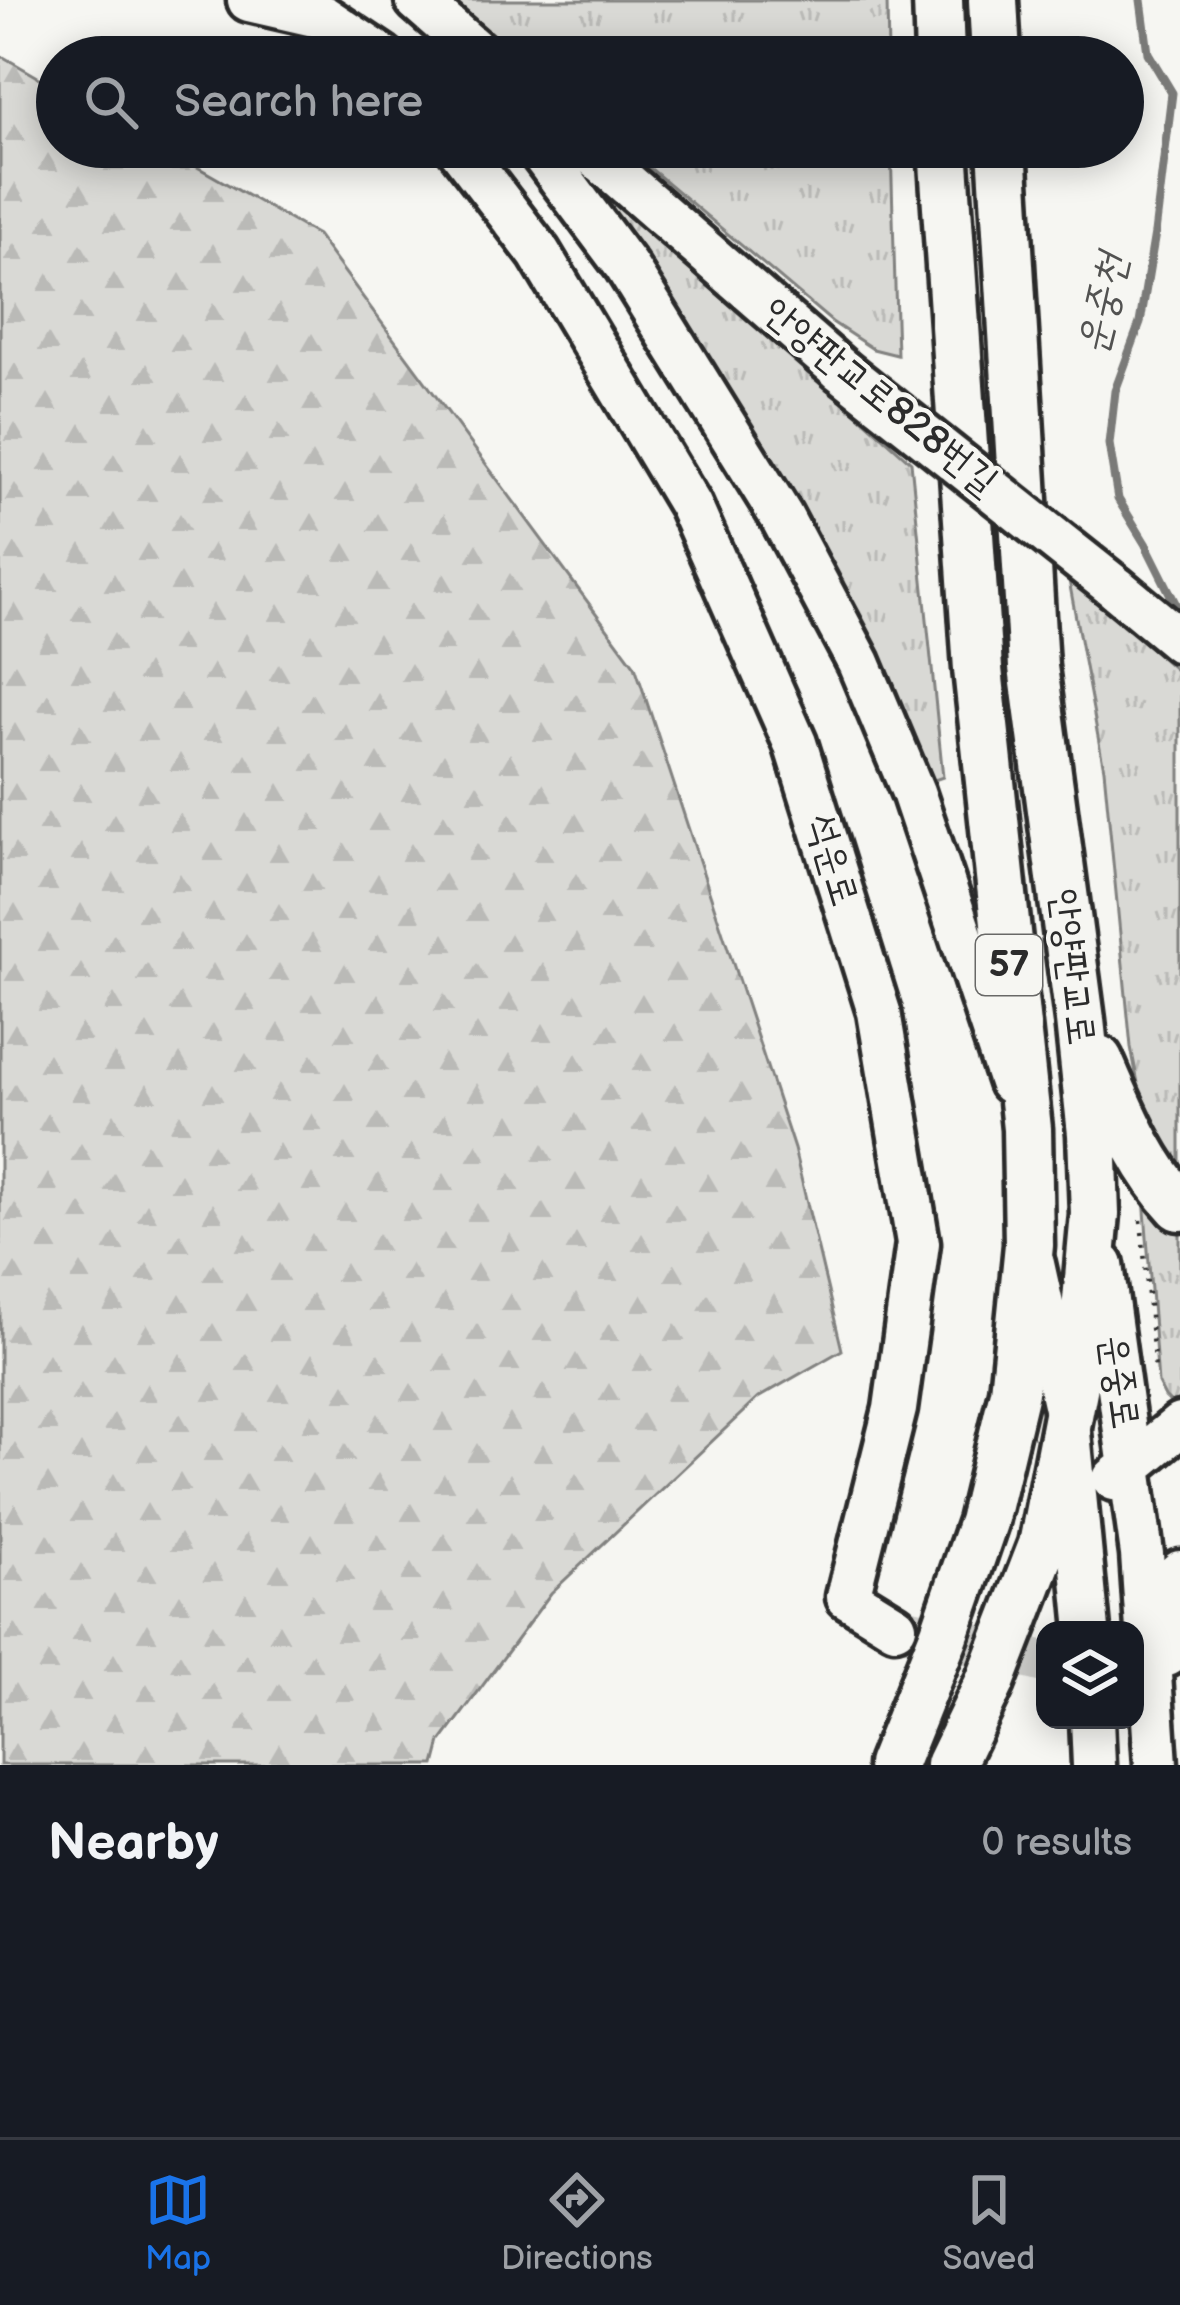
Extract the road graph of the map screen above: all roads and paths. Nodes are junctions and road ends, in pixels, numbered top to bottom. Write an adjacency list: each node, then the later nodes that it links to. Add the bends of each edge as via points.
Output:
1 (249, 0): 4 (street, via 323,17)
2 (938, 0): 5 (main road)
3 (993, 0): 6 (main road)
4 (352, 36)
5 (939, 36)
6 (995, 36)
7 (474, 168): 24 (street, 석운로, via 539,253 690,505 795,743 879,1012 918,1244 895,1409 848,1598)
8 (552, 168): 14 (street, via 638,286 781,515 859,663 913,792)
9 (609, 168): 12 (street, 안양판교로828번길, bridge, via 841,370)
10 (944, 168): 14 (main road, 안양판교로 / 57, via 978,669)
11 (1003, 168): 13 (main road, 안양판교로 / 57, via 1033,667)
12 (1180, 641)
13 (1080, 1020): 15 (main road, 안양판교로 / 57, via 1092,1133); 15 (main road, via 1138,1151 1163,1188)
14 (1027, 1129): 16 (main road, 안양판교로 / 57)
15 (1138, 1213): 17 (path); 18 (main road, 안양판교로 / 57, via 1084,1333); 20 (street, 운중로)
16 (1029, 1245): 18 (street, 운중로); 27 (main road, 안양판교로 / 57, via 1014,1393 983,1522)
17 (1156, 1380)
18 (1069, 1423): 21 (main road, 안양판교로 / 57)
19 (1180, 1425): 20 (street)
20 (1131, 1464): 21 (street); 26 (street, 운중로)
21 (1060, 1530): 23 (street); 28 (main road, 안양판교로 / 57)
22 (1180, 1572): 26 (street)
23 (1085, 1621)
24 (896, 1626)
25 (1092, 1729): 29 (street)
26 (1156, 1764)
27 (892, 1765)
28 (950, 1765)
29 (1094, 1765)

